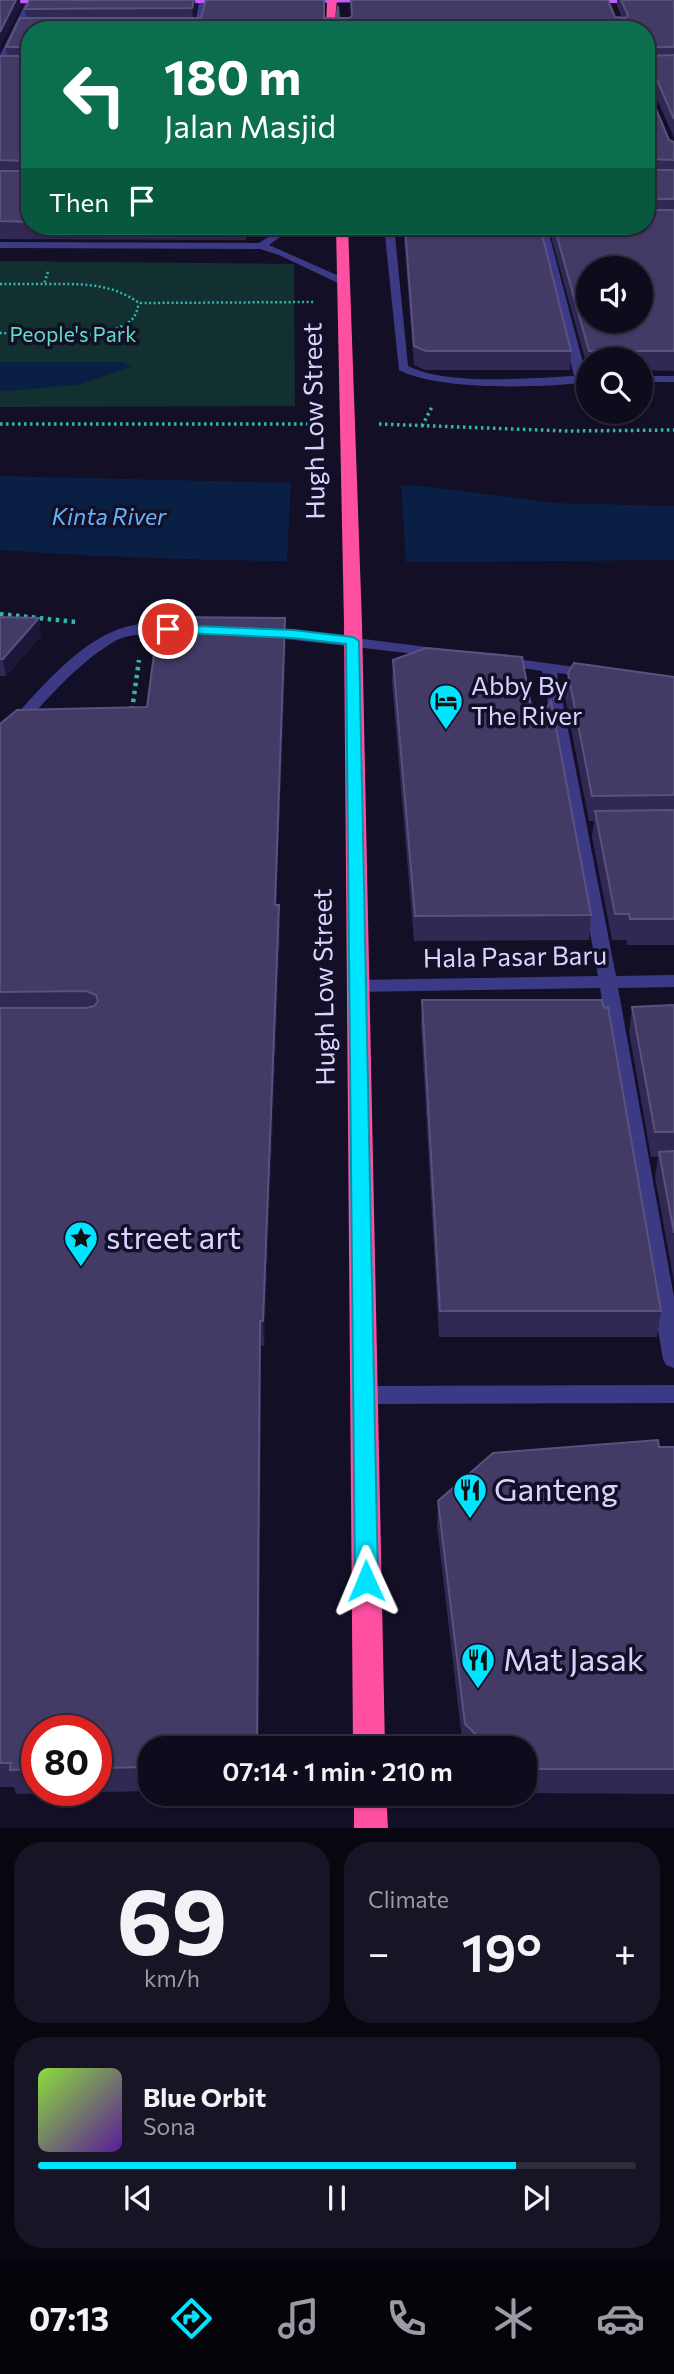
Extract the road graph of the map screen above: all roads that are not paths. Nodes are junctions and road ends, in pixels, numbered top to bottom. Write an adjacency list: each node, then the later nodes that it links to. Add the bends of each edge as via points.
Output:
1 (30, 1): 7 (main road); 8 (main road); 18 (street)
2 (332, 1): 12 (main road); 14 (main road); 17 (highway)
3 (580, 1): 4 (main road)
4 (608, 1): 5 (main road); 15 (street)
5 (627, 1): 6 (main road)
6 (674, 1)
7 (0, 2)
8 (56, 2)
9 (163, 2): 10 (main road)
10 (203, 2): 11 (main road); 16 (street)
11 (242, 2)
12 (293, 2)
13 (379, 2): 14 (main road)
14 (345, 4)
15 (612, 11)
16 (199, 21)
17 (331, 21)
18 (17, 27): 19 (street); 20 (street)
19 (21, 27)
20 (0, 65): 21 (main road)
21 (10, 66)
22 (275, 235): 27 (street)
23 (342, 235): 28 (highway, Hugh Low Street)
24 (390, 235): 30 (street, via 403,368 416,377 448,380)
25 (544, 235): 29 (street)
26 (0, 245): 27 (street)
27 (261, 246): 28 (street)
28 (344, 282): 35 (highway, Hugh Low Street)
29 (576, 350)
30 (576, 379)
31 (653, 379): 32 (street)
32 (674, 379)
33 (198, 630): 40 (street, via 136,629 95,646)
34 (252, 632): 35 (street)
35 (353, 632): 36 (street); 43 (highway, Hugh Low Street)
36 (457, 655)
37 (483, 659): 38 (street)
38 (549, 667): 39 (street); 42 (street, via 586,829)
39 (611, 676)
40 (0, 741)
41 (674, 981): 42 (street, Hala Pasar Baru)
42 (608, 982): 43 (street, Hala Pasar Baru); 45 (street)
43 (356, 986): 48 (highway, Hugh Low Street)
44 (663, 1167): 45 (street)
45 (641, 1168): 46 (street)
46 (674, 1359)
47 (674, 1394): 48 (street)
48 (363, 1395): 49 (highway, Hugh Low Street)
49 (369, 1736)
50 (370, 1806): 51 (highway)
51 (371, 1828)

